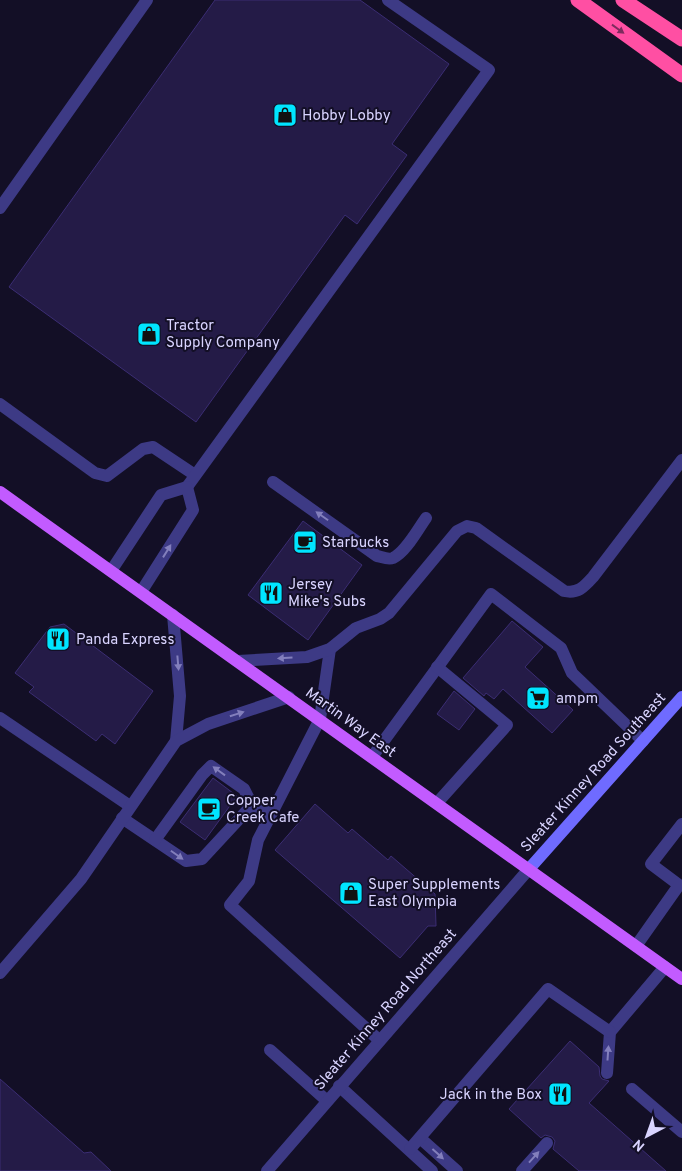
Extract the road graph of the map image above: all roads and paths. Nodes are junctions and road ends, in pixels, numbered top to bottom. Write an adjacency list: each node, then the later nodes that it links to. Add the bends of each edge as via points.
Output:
1 (147, 0): 7 (street)
2 (388, 0): 10 (street, via 488,70)
3 (578, 0): 6 (highway, one-way to 6)
4 (623, 0): 5 (highway)
5 (682, 39)
6 (682, 75)
7 (0, 208)
8 (0, 404): 10 (street, via 95,473 107,476 143,449 153,447)
9 (682, 460): 18 (street, via 594,577 580,590 564,591 476,528 467,526 457,531 389,613 356,628)
10 (196, 475): 12 (street)
11 (273, 482): 14 (street, one-way to 11, via 404,548 393,558 385,558 377,556)
12 (187, 487): 15 (street, via 161,495); 16 (street, one-way to 12, via 193,510)
13 (0, 492): 15 (main road, Martin Way East)
14 (426, 518)
15 (111, 571): 16 (main road, Martin Way East)
16 (141, 592): 17 (main road, Martin Way East)
17 (174, 615): 19 (main road, Martin Way East); 25 (street, one-way to 25, via 180,696)
18 (330, 649): 19 (street, one-way to 19, via 307,657); 24 (street)
19 (238, 661): 21 (main road, Martin Way East)
20 (438, 667): 26 (street, via 491,594 562,648 572,673); 27 (street); 28 (street, via 507,725)
21 (289, 697): 24 (main road, Martin Way East); 25 (street, one-way to 21, via 208,724)
22 (679, 705): 26 (main road, Sleater Kinney Road Southeast)
23 (0, 718): 30 (street)
24 (320, 719): 27 (main road, Martin Way East); 31 (street)
25 (176, 741): 30 (street)
26 (643, 741): 35 (main road, Sleater Kinney Road Southeast)
27 (372, 757): 28 (main road, Martin Way East)
28 (437, 803): 35 (main road, Martin Way East)
29 (252, 805): 31 (street); 34 (street, one-way to 29, via 186,861 202,859); 34 (street, one-way to 34, via 244,789 212,766)
30 (130, 806): 32 (street)
31 (270, 813): 41 (street, via 258,840 249,881 230,905)
32 (122, 818): 34 (street); 38 (street, via 82,879)
33 (682, 824): 36 (street, via 651,864 679,884)
34 (155, 840)
35 (529, 869): 36 (main road, Martin Way East); 41 (street, Sleater Kinney Road Northeast)
36 (636, 946): 37 (main road, Martin Way East)
37 (665, 966): 39 (main road, Martin Way East); 40 (street)
38 (0, 973)
39 (682, 979)
40 (610, 1032): 43 (street, one-way to 40); 48 (street, via 548,989)
41 (379, 1040): 44 (street, Sleater Kinney Road Northeast)
42 (270, 1050): 46 (street)
43 (607, 1073)
44 (339, 1086): 46 (street, Sleater Kinney Road Northeast); 50 (street)
45 (632, 1089): 47 (street)
46 (326, 1100): 51 (street, Sleater Kinney Road Northeast)
47 (682, 1132)
48 (420, 1138): 50 (street); 53 (street, one-way to 53)
49 (547, 1144): 54 (street, one-way to 49)
50 (410, 1149): 52 (street)
51 (266, 1171)
52 (432, 1171)
53 (457, 1171)
54 (522, 1171)

